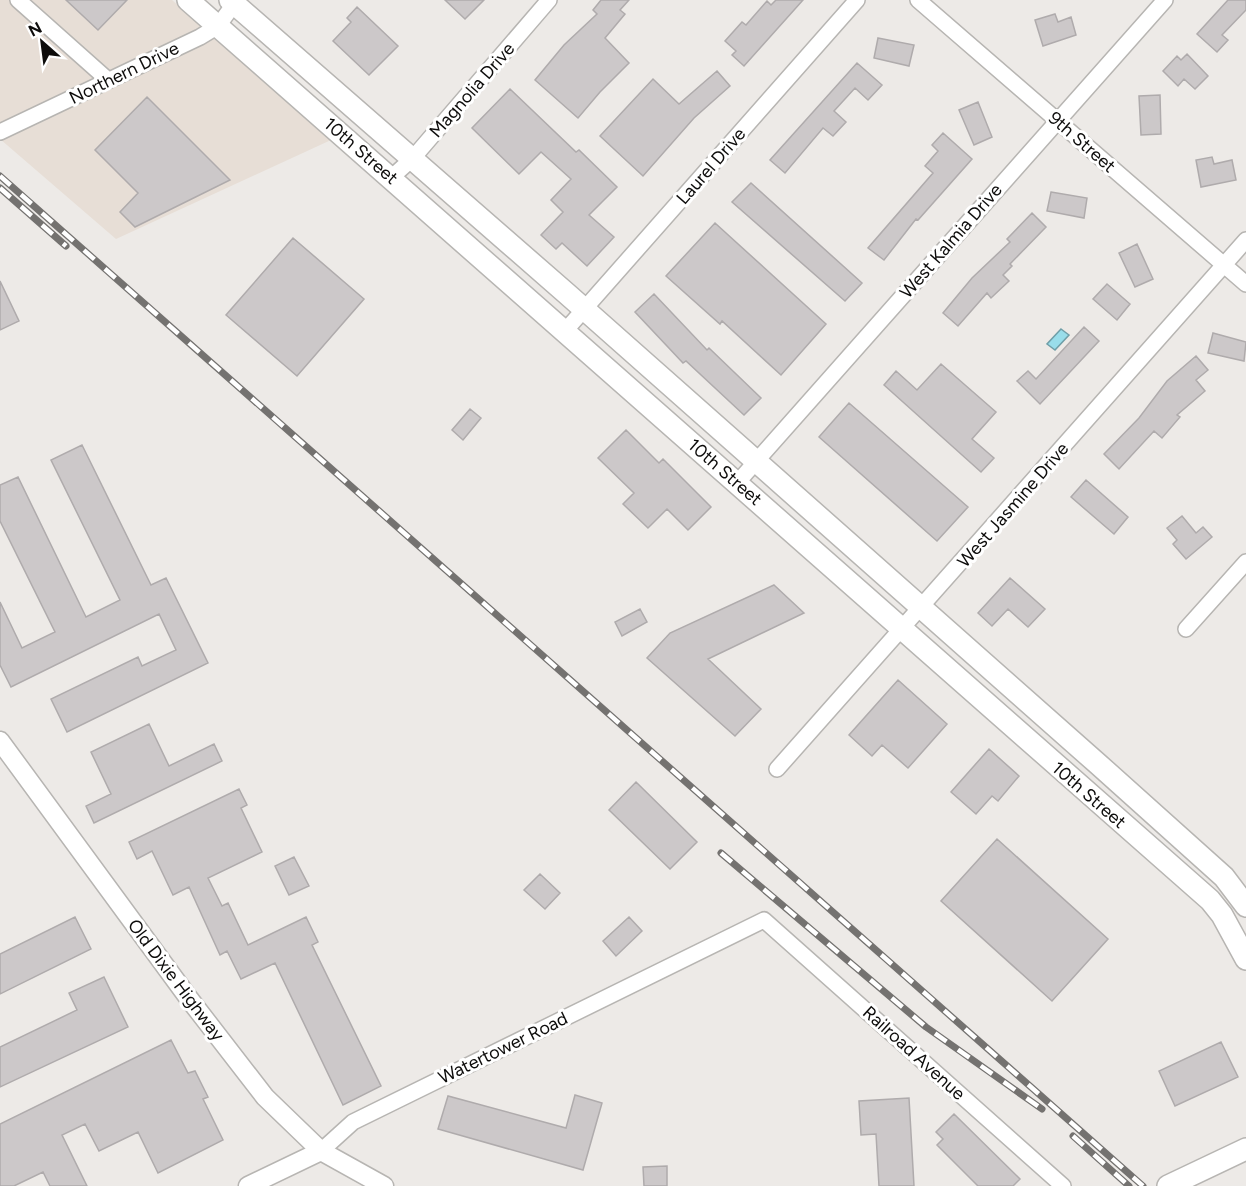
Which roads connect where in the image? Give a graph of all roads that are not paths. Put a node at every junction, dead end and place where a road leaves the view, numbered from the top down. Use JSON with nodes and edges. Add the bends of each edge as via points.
{"nodes":[{"id":1,"x":18,"y":0,"type":"edge"},
{"id":2,"x":188,"y":0,"type":"edge"},
{"id":3,"x":549,"y":0,"type":"edge"},
{"id":4,"x":857,"y":0,"type":"edge"},
{"id":5,"x":918,"y":0,"type":"edge"},
{"id":6,"x":1165,"y":0,"type":"edge"},
{"id":7,"x":233,"y":1,"type":"edge"},
{"id":8,"x":218,"y":26,"type":"junction"},
{"id":9,"x":243,"y":48,"type":"junction"},
{"id":10,"x":108,"y":80,"type":"junction"},
{"id":11,"x":1057,"y":120,"type":"junction"},
{"id":12,"x":0,"y":132,"type":"edge"},
{"id":13,"x":413,"y":158,"type":"junction"},
{"id":14,"x":392,"y":177,"type":"junction"},
{"id":15,"x":1246,"y":240,"type":"edge"},
{"id":16,"x":1224,"y":265,"type":"junction"},
{"id":17,"x":1246,"y":285,"type":"edge"},
{"id":18,"x":586,"y":310,"type":"junction"},
{"id":19,"x":565,"y":332,"type":"junction"},
{"id":20,"x":757,"y":462,"type":"junction"},
{"id":21,"x":737,"y":483,"type":"junction"},
{"id":22,"x":1246,"y":562,"type":"edge"},
{"id":23,"x":921,"y":610,"type":"junction"},
{"id":24,"x":903,"y":629,"type":"junction"},
{"id":25,"x":1186,"y":629,"type":"dead end"},
{"id":26,"x":0,"y":741,"type":"edge"},
{"id":27,"x":777,"y":769,"type":"dead end"},
{"id":28,"x":1246,"y":906,"type":"edge"},
{"id":29,"x":764,"y":920,"type":"joint"},
{"id":30,"x":1246,"y":959,"type":"edge"},
{"id":31,"x":1246,"y":1149,"type":"edge"},
{"id":32,"x":321,"y":1151,"type":"junction"},
{"id":33,"x":248,"y":1186,"type":"edge"},
{"id":34,"x":384,"y":1186,"type":"edge"},
{"id":35,"x":1063,"y":1186,"type":"edge"},
{"id":36,"x":1168,"y":1186,"type":"edge"}],
"edges":[{"from":1,"to":10,"type":"street"},
{"from":2,"to":8,"type":"main road","name":"10th Street"},
{"from":3,"to":13,"type":"street","name":"Magnolia Drive"},
{"from":4,"to":18,"type":"street","name":"Laurel Drive"},
{"from":5,"to":11,"type":"street","name":"9th Street"},
{"from":6,"to":11,"type":"street","name":"West Kalmia Drive"},
{"from":7,"to":8,"type":"street","name":"Northern Drive"},
{"from":7,"to":9,"type":"main road"},
{"from":7,"to":13,"type":"main road","name":"10th Street"},
{"from":8,"to":9,"type":"main road","name":"10th Street"},
{"from":8,"to":10,"type":"street","name":"Northern Drive"},
{"from":9,"to":14,"type":"main road","name":"10th Street"},
{"from":10,"to":12,"type":"street","name":"Northern Drive"},
{"from":11,"to":16,"type":"street","name":"9th Street"},
{"from":11,"to":20,"type":"street","name":"West Kalmia Drive"},
{"from":13,"to":14,"type":"street","name":"Magnolia Drive"},
{"from":13,"to":18,"type":"main road","name":"10th Street"},
{"from":14,"to":19,"type":"main road","name":"10th Street"},
{"from":15,"to":16,"type":"street","name":"West Jasmine Drive"},
{"from":16,"to":17,"type":"street","name":"9th Street"},
{"from":16,"to":23,"type":"street","name":"West Jasmine Drive"},
{"from":18,"to":19,"type":"street","name":"Laurel Drive"},
{"from":18,"to":20,"type":"main road","name":"10th Street"},
{"from":19,"to":21,"type":"main road","name":"10th Street"},
{"from":20,"to":21,"type":"street","name":"West Kalmia Drive"},
{"from":20,"to":23,"type":"main road","name":"10th Street"},
{"from":21,"to":24,"type":"main road","name":"10th Street"},
{"from":22,"to":25,"type":"street"},
{"from":23,"to":24,"type":"street","name":"West Jasmine Drive"},
{"from":23,"to":28,"type":"main road","name":"10th Street","via":[[1224,877]]},
{"from":24,"to":27,"type":"street","name":"West Jasmine Drive"},
{"from":24,"to":30,"type":"main road","name":"10th Street","via":[[1210,900]]},
{"from":26,"to":32,"type":"street","name":"Old Dixie Highway","via":[[260,1091]]},
{"from":29,"to":32,"type":"street","name":"Watertower Road","via":[[353,1122]]},
{"from":29,"to":35,"type":"street","name":"Railroad Avenue"},
{"from":31,"to":36,"type":"main road"},
{"from":32,"to":33,"type":"street","name":"Watertower Road"},
{"from":32,"to":34,"type":"street","name":"Old Dixie Highway"}]}
